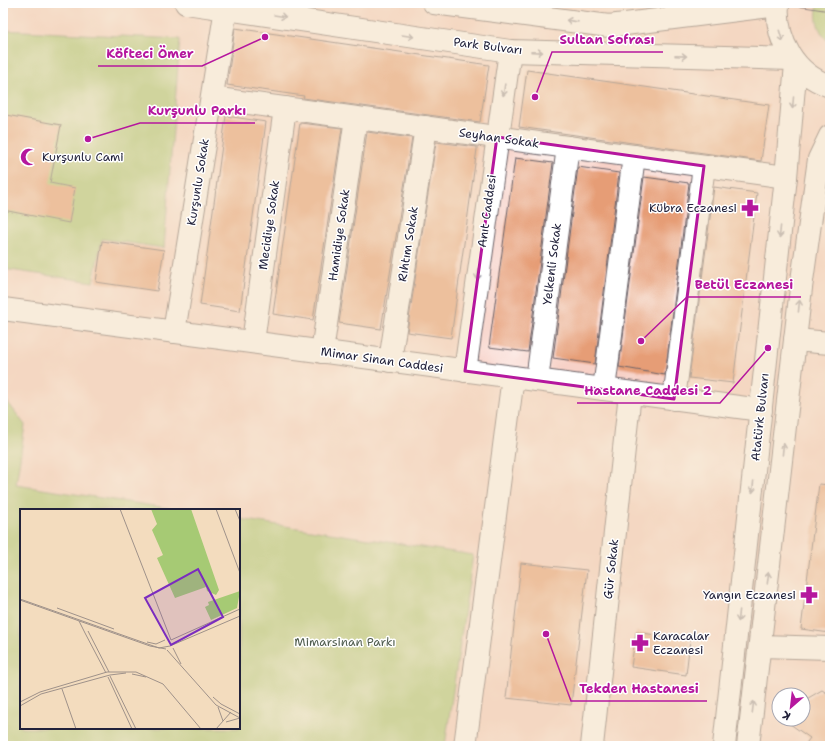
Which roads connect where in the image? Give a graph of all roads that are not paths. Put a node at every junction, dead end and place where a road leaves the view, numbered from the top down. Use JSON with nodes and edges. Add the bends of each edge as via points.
{"nodes":[{"id":1,"x":186,"y":3,"type":"edge"},
{"id":2,"x":434,"y":3,"type":"edge"},
{"id":3,"x":778,"y":4,"type":"edge"},
{"id":4,"x":226,"y":8,"type":"junction"},
{"id":5,"x":510,"y":51,"type":"junction"},
{"id":6,"x":794,"y":61,"type":"junction"},
{"id":7,"x":830,"y":86,"type":"edge"},
{"id":8,"x":212,"y":98,"type":"junction"},
{"id":9,"x":285,"y":108,"type":"junction"},
{"id":10,"x":356,"y":118,"type":"junction"},
{"id":11,"x":426,"y":128,"type":"junction"},
{"id":12,"x":830,"y":136,"type":"edge"},
{"id":13,"x":497,"y":137,"type":"junction"},
{"id":14,"x":568,"y":147,"type":"junction"},
{"id":15,"x":634,"y":156,"type":"junction"},
{"id":16,"x":704,"y":166,"type":"junction"},
{"id":17,"x":786,"y":177,"type":"junction"},
{"id":18,"x":3,"y":309,"type":"edge"},
{"id":19,"x":174,"y":332,"type":"junction"},
{"id":20,"x":795,"y":340,"type":"junction"},
{"id":21,"x":253,"y":342,"type":"junction"},
{"id":22,"x":830,"y":344,"type":"edge"},
{"id":23,"x":322,"y":352,"type":"junction"},
{"id":24,"x":390,"y":361,"type":"junction"},
{"id":25,"x":465,"y":371,"type":"junction"},
{"id":26,"x":513,"y":377,"type":"junction"},
{"id":27,"x":537,"y":380,"type":"junction"},
{"id":28,"x":604,"y":389,"type":"junction"},
{"id":29,"x":630,"y":393,"type":"junction"},
{"id":30,"x":674,"y":399,"type":"junction"},
{"id":31,"x":761,"y":410,"type":"junction"},
{"id":32,"x":760,"y":646,"type":"junction"},
{"id":33,"x":830,"y":648,"type":"edge"},
{"id":34,"x":465,"y":746,"type":"edge"},
{"id":35,"x":592,"y":746,"type":"edge"},
{"id":36,"x":724,"y":746,"type":"edge"},
{"id":37,"x":748,"y":746,"type":"edge"}],
"edges":[{"from":1,"to":4,"type":"main road","name":"Park Bulvarı"},
{"from":3,"to":2,"type":"main road","one_way":true,"via":[[608,26]]},
{"from":3,"to":6,"type":"main road","one_way":true,"via":[[777,21],[781,36]]},
{"from":4,"to":5,"type":"main road","name":"Park Bulvarı","one_way":true},
{"from":4,"to":8,"type":"main road","name":"Kurşunlu Sokak"},
{"from":5,"to":6,"type":"main road","name":"Park Bulvarı","one_way":true},
{"from":5,"to":13,"type":"main road","name":"Anıt Caddesi","one_way":true},
{"from":6,"to":7,"type":"main road","via":[[808,75]]},
{"from":6,"to":17,"type":"main road","name":"Atatürk Bulvarı","one_way":true},
{"from":8,"to":9,"type":"main road","name":"Seyhan Sokak"},
{"from":8,"to":19,"type":"main road","name":"Kurşunlu Sokak"},
{"from":9,"to":10,"type":"main road","name":"Seyhan Sokak"},
{"from":9,"to":21,"type":"main road","name":"Mecidiye Sokak"},
{"from":10,"to":11,"type":"main road","name":"Seyhan Sokak"},
{"from":10,"to":23,"type":"main road","name":"Hamidiye Sokak"},
{"from":11,"to":13,"type":"main road","name":"Seyhan Sokak"},
{"from":11,"to":24,"type":"main road","name":"Rıhtım Sokak"},
{"from":20,"to":12,"type":"main road","one_way":true,"via":[[819,159]]},
{"from":13,"to":14,"type":"main road","name":"Seyhan Sokak"},
{"from":13,"to":25,"type":"main road","name":"Anıt Caddesi","one_way":true},
{"from":14,"to":15,"type":"main road","name":"Seyhan Sokak"},
{"from":14,"to":27,"type":"main road","name":"Yelkenli Sokak"},
{"from":15,"to":16,"type":"main road","name":"Seyhan Sokak"},
{"from":15,"to":28,"type":"main road"},
{"from":16,"to":17,"type":"main road","name":"Seyhan Sokak"},
{"from":16,"to":30,"type":"main road"},
{"from":17,"to":31,"type":"main road","name":"Atatürk Bulvarı","one_way":true},
{"from":18,"to":19,"type":"main road","name":"Mimar Sinan Caddesi"},
{"from":19,"to":21,"type":"main road","name":"Mimar Sinan Caddesi"},
{"from":20,"to":22,"type":"main road"},
{"from":32,"to":20,"type":"main road","one_way":true},
{"from":21,"to":23,"type":"main road","name":"Mimar Sinan Caddesi"},
{"from":23,"to":24,"type":"main road","name":"Mimar Sinan Caddesi"},
{"from":24,"to":25,"type":"main road","name":"Mimar Sinan Caddesi"},
{"from":25,"to":26,"type":"main road","name":"Mimar Sinan Caddesi"},
{"from":26,"to":27,"type":"main road","name":"Mimar Sinan Caddesi"},
{"from":26,"to":34,"type":"main road"},
{"from":27,"to":28,"type":"main road","name":"Mimar Sinan Caddesi"},
{"from":28,"to":29,"type":"main road","name":"Mimar Sinan Caddesi"},
{"from":29,"to":30,"type":"main road","name":"Mimar Sinan Caddesi"},
{"from":29,"to":35,"type":"main road","name":"Gür Sokak"},
{"from":30,"to":31,"type":"main road","name":"Mimar Sinan Caddesi"},
{"from":31,"to":36,"type":"main road","name":"Atatürk Bulvarı","one_way":true},
{"from":32,"to":33,"type":"main road"},
{"from":37,"to":32,"type":"main road","one_way":true}]}
